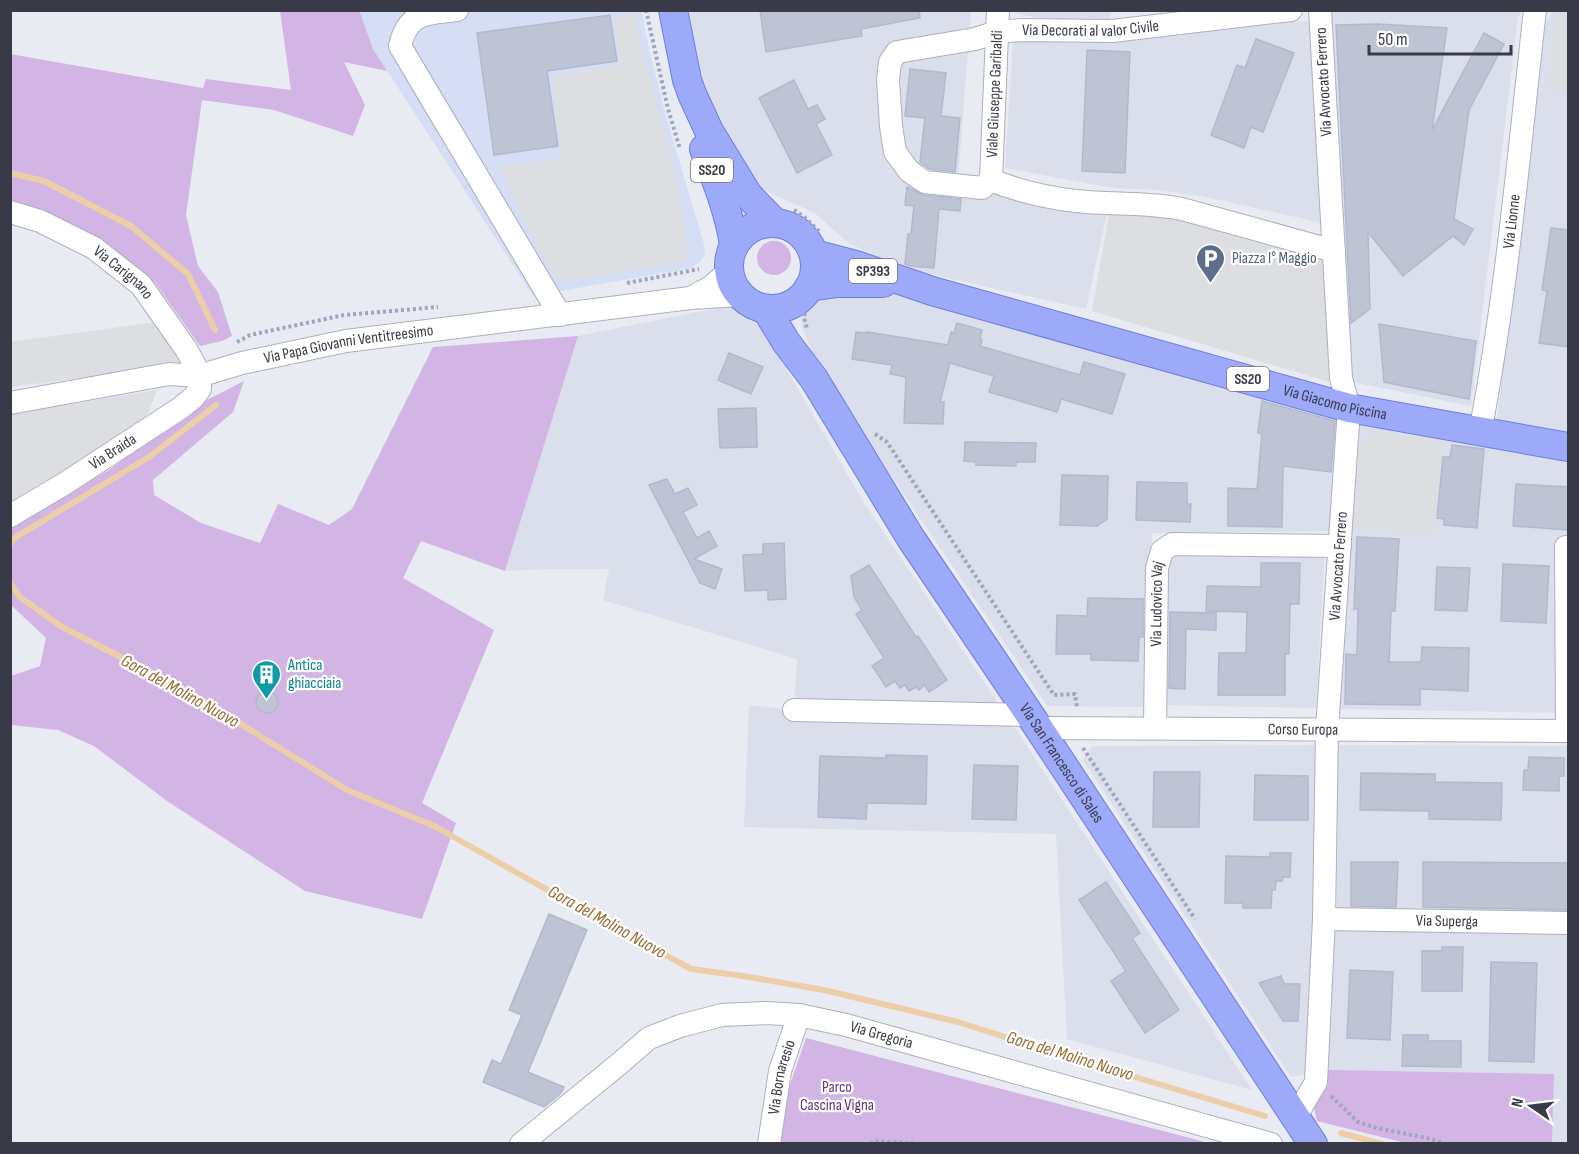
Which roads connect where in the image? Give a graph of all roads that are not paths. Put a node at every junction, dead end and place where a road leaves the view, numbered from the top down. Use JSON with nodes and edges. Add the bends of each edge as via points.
{"nodes":[{"id":1,"x":457,"y":10,"type":"edge"},
{"id":2,"x":673,"y":10,"type":"edge"},
{"id":3,"x":1291,"y":10,"type":"edge"},
{"id":4,"x":1320,"y":10,"type":"edge"},
{"id":5,"x":1535,"y":10,"type":"edge"},
{"id":6,"x":997,"y":21,"type":"edge"},
{"id":7,"x":692,"y":94,"type":"junction"},
{"id":8,"x":991,"y":180,"type":"junction"},
{"id":9,"x":10,"y":212,"type":"edge"},
{"id":10,"x":782,"y":215,"type":"junction"},
{"id":11,"x":819,"y":245,"type":"junction"},
{"id":12,"x":1334,"y":250,"type":"junction"},
{"id":13,"x":734,"y":270,"type":"junction"},
{"id":14,"x":932,"y":291,"type":"junction"},
{"id":15,"x":805,"y":297,"type":"junction"},
{"id":16,"x":766,"y":309,"type":"junction"},
{"id":17,"x":560,"y":315,"type":"junction"},
{"id":18,"x":199,"y":376,"type":"junction"},
{"id":19,"x":814,"y":379,"type":"junction"},
{"id":20,"x":10,"y":404,"type":"edge"},
{"id":21,"x":1349,"y":408,"type":"junction"},
{"id":22,"x":1480,"y":432,"type":"junction"},
{"id":23,"x":1569,"y":447,"type":"edge"},
{"id":24,"x":10,"y":516,"type":"edge"},
{"id":25,"x":1340,"y":546,"type":"junction"},
{"id":26,"x":1566,"y":547,"type":"dead end"},
{"id":27,"x":794,"y":710,"type":"dead end"},
{"id":28,"x":1035,"y":721,"type":"junction"},
{"id":29,"x":1155,"y":728,"type":"junction"},
{"id":30,"x":1327,"y":729,"type":"junction"},
{"id":31,"x":1568,"y":731,"type":"edge"},
{"id":32,"x":1324,"y":919,"type":"junction"},
{"id":33,"x":1569,"y":923,"type":"edge"},
{"id":34,"x":799,"y":1015,"type":"junction"},
{"id":35,"x":1301,"y":1134,"type":"edge"},
{"id":36,"x":521,"y":1143,"type":"edge"},
{"id":37,"x":769,"y":1143,"type":"edge"},
{"id":38,"x":1271,"y":1143,"type":"edge"}],
"edges":[{"from":1,"to":17,"type":"street","via":[[423,14],[411,21],[400,46]]},
{"from":2,"to":7,"type":"main road","number":"SS20"},
{"from":3,"to":6,"type":"street","name":"Via Decorati al valor Civile","via":[[1112,32],[1022,30]]},
{"from":4,"to":12,"type":"street","name":"Via Avvocato Ferrero"},
{"from":5,"to":22,"type":"street","name":"Via Lionne","via":[[1509,239]]},
{"from":6,"to":8,"type":"street","name":"Viale Giuseppe Garibaldi"},
{"from":6,"to":8,"type":"street","name":"Via Decorati al valor Civile","via":[[975,39],[897,52],[890,62],[888,80],[895,152],[909,171],[925,182],[982,188]]},
{"from":7,"to":10,"type":"main road","number":"SS20","via":[[709,131],[748,195]]},
{"from":7,"to":13,"type":"main road","number":"SS20","via":[[697,133],[730,223]]},
{"from":8,"to":12,"type":"street","via":[[1076,201],[1182,209]]},
{"from":9,"to":18,"type":"street","name":"Via Carignano","via":[[40,221],[94,248],[141,285],[186,349]]},
{"from":10,"to":11,"type":"main road","via":[[808,242]]},
{"from":10,"to":13,"type":"main road","via":[[741,235]]},
{"from":11,"to":14,"type":"main road","name":"Via Giacomo Piscina","number":"SP393","via":[[856,265]]},
{"from":11,"to":15,"type":"main road","via":[[814,277]]},
{"from":12,"to":21,"type":"street","name":"Via Avvocato Ferrero","via":[[1341,378]]},
{"from":13,"to":16,"type":"main road","via":[[757,306]]},
{"from":13,"to":17,"type":"street","name":"Via Papa Giovanni Ventitreesimo","via":[[690,298]]},
{"from":14,"to":15,"type":"main road","name":"Via Giacomo Piscina","number":"SP393","via":[[886,283],[837,283]]},
{"from":14,"to":21,"type":"main road","name":"Via Giacomo Piscina","number":"SS20"},
{"from":15,"to":16,"type":"main road","via":[[781,308]]},
{"from":15,"to":19,"type":"main road","via":[[800,339]]},
{"from":16,"to":19,"type":"main road"},
{"from":17,"to":18,"type":"street","name":"Via Papa Giovanni Ventitreesimo","via":[[346,341]]},
{"from":18,"to":20,"type":"street","name":"Via Papa Giovanni Ventitreesimo","via":[[169,374]]},
{"from":18,"to":24,"type":"street","name":"Via Braida","via":[[200,389],[179,409]]},
{"from":19,"to":28,"type":"main road","name":"Via San Francesco di Sales","via":[[910,537]]},
{"from":21,"to":22,"type":"main road","name":"Via Giacomo Piscina","number":"SS20"},
{"from":21,"to":25,"type":"street","name":"Via Avvocato Ferrero"},
{"from":22,"to":23,"type":"main road","name":"Via Giacomo Piscina","number":"SS20"},
{"from":25,"to":29,"type":"street","name":"Via Ludovico Vaj","via":[[1172,544],[1162,550],[1157,568]]},
{"from":25,"to":30,"type":"street","name":"Via Avvocato Ferrero"},
{"from":26,"to":31,"type":"street"},
{"from":27,"to":28,"type":"street","name":"Corso Europa"},
{"from":28,"to":29,"type":"street","name":"Corso Europa","via":[[1079,728]]},
{"from":28,"to":35,"type":"main road","name":"Via San Francesco di Sales"},
{"from":29,"to":30,"type":"street","name":"Corso Europa"},
{"from":30,"to":31,"type":"street","name":"Corso Europa"},
{"from":30,"to":32,"type":"street","name":"Via Avvocato Ferrero"},
{"from":32,"to":33,"type":"street","name":"Via Superga"},
{"from":32,"to":35,"type":"street","name":"Via Avvocato Ferrero","via":[[1316,1082]]},
{"from":34,"to":36,"type":"street","name":"Via Gregoria","via":[[722,1015],[649,1038]]},
{"from":34,"to":37,"type":"street","name":"Via Bornaresio","via":[[780,1071]]},
{"from":34,"to":38,"type":"street","name":"Via Gregoria","via":[[903,1040]]}]}
